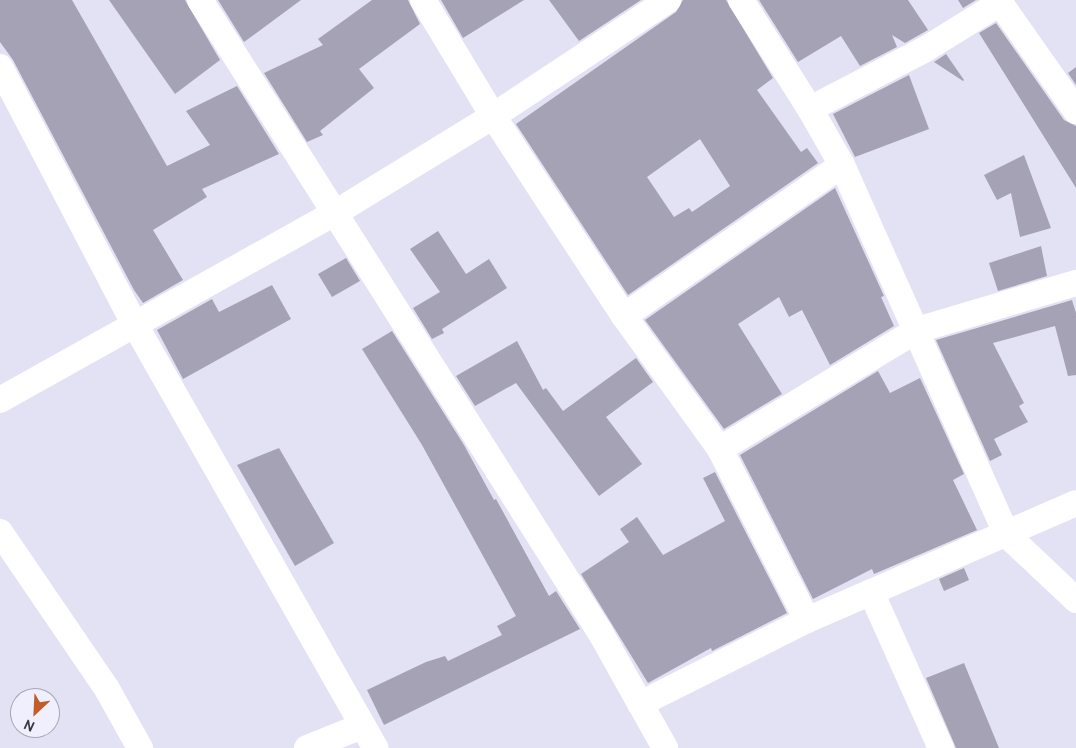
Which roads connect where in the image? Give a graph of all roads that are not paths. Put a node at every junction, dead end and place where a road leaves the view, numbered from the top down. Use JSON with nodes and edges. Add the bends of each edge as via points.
{"nodes":[{"id":1,"x":200,"y":0,"type":"edge"},
{"id":2,"x":423,"y":0,"type":"edge"},
{"id":3,"x":668,"y":0,"type":"edge"},
{"id":4,"x":741,"y":0,"type":"edge"},
{"id":5,"x":999,"y":1,"type":"edge"},
{"id":6,"x":0,"y":67,"type":"edge"},
{"id":7,"x":810,"y":108,"type":"junction"},
{"id":8,"x":1076,"y":111,"type":"edge"},
{"id":9,"x":493,"y":116,"type":"junction"},
{"id":10,"x":842,"y":165,"type":"junction"},
{"id":11,"x":335,"y":213,"type":"junction"},
{"id":12,"x":1076,"y":283,"type":"edge"},
{"id":13,"x":624,"y":316,"type":"junction"},
{"id":14,"x":134,"y":322,"type":"junction"},
{"id":15,"x":917,"y":330,"type":"junction"},
{"id":16,"x":0,"y":400,"type":"edge"},
{"id":17,"x":720,"y":449,"type":"junction"},
{"id":18,"x":1076,"y":503,"type":"edge"},
{"id":19,"x":0,"y":532,"type":"edge"},
{"id":20,"x":1007,"y":535,"type":"junction"},
{"id":21,"x":872,"y":594,"type":"junction"},
{"id":22,"x":1076,"y":600,"type":"edge"},
{"id":23,"x":807,"y":620,"type":"junction"},
{"id":24,"x":640,"y":704,"type":"junction"},
{"id":25,"x":362,"y":726,"type":"junction"},
{"id":26,"x":140,"y":748,"type":"edge"},
{"id":27,"x":307,"y":748,"type":"edge"},
{"id":28,"x":376,"y":748,"type":"edge"},
{"id":29,"x":665,"y":748,"type":"edge"},
{"id":30,"x":941,"y":748,"type":"edge"}],
"edges":[{"from":1,"to":11,"type":"street"},
{"from":2,"to":9,"type":"street"},
{"from":3,"to":9,"type":"street"},
{"from":4,"to":7,"type":"street"},
{"from":5,"to":7,"type":"street","via":[[924,50]]},
{"from":5,"to":8,"type":"street"},
{"from":6,"to":14,"type":"street"},
{"from":7,"to":10,"type":"street"},
{"from":9,"to":11,"type":"street"},
{"from":9,"to":13,"type":"street"},
{"from":10,"to":13,"type":"street"},
{"from":10,"to":15,"type":"street"},
{"from":11,"to":14,"type":"street"},
{"from":11,"to":24,"type":"street","via":[[600,632]]},
{"from":12,"to":15,"type":"street"},
{"from":13,"to":17,"type":"street"},
{"from":14,"to":16,"type":"street"},
{"from":14,"to":25,"type":"street"},
{"from":15,"to":17,"type":"street"},
{"from":15,"to":20,"type":"street"},
{"from":17,"to":23,"type":"street"},
{"from":18,"to":20,"type":"street"},
{"from":19,"to":26,"type":"street","via":[[107,689]]},
{"from":20,"to":21,"type":"street"},
{"from":20,"to":22,"type":"street"},
{"from":21,"to":23,"type":"street"},
{"from":21,"to":30,"type":"street"},
{"from":23,"to":24,"type":"street"},
{"from":24,"to":29,"type":"street"},
{"from":25,"to":27,"type":"street"},
{"from":25,"to":28,"type":"street"}]}
